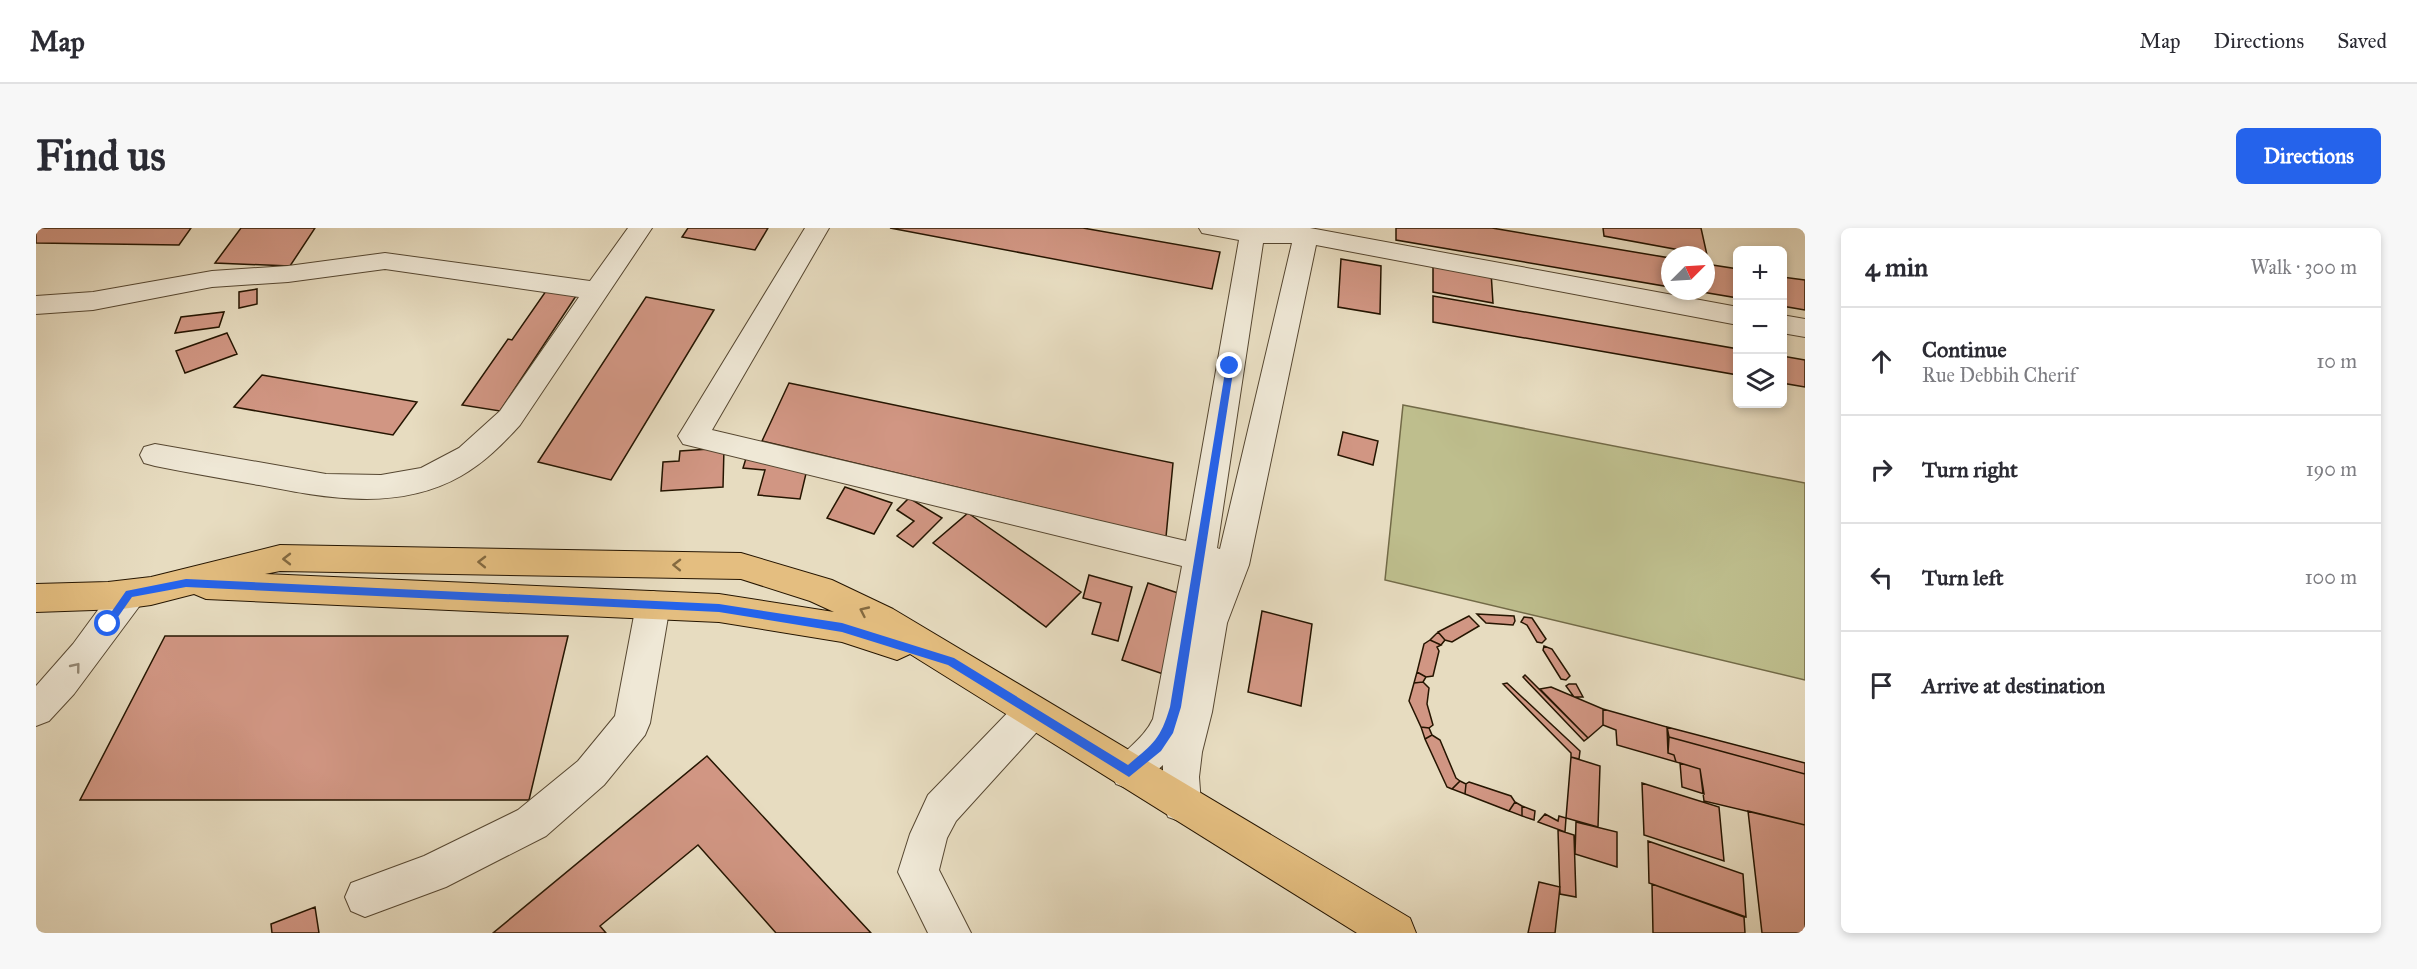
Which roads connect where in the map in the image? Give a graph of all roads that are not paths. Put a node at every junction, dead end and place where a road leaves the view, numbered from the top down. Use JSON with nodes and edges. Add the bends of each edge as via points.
{"nodes":[{"id":1,"x":640,"y":228,"type":"edge"},
{"id":2,"x":817,"y":228,"type":"edge"},
{"id":3,"x":1211,"y":228,"type":"edge"},
{"id":4,"x":1298,"y":231,"type":"edge"},
{"id":5,"x":1252,"y":235,"type":"junction"},
{"id":6,"x":192,"y":282,"type":"junction"},
{"id":7,"x":598,"y":291,"type":"junction"},
{"id":8,"x":36,"y":305,"type":"edge"},
{"id":9,"x":1733,"y":314,"type":"edge"},
{"id":10,"x":36,"y":318,"type":"edge"},
{"id":11,"x":1787,"y":325,"type":"edge"},
{"id":12,"x":1805,"y":328,"type":"edge"},
{"id":13,"x":155,"y":455,"type":"dead end"},
{"id":14,"x":1199,"y":557,"type":"junction"},
{"id":15,"x":1233,"y":565,"type":"junction"},
{"id":16,"x":186,"y":583,"type":"junction"},
{"id":17,"x":129,"y":594,"type":"junction"},
{"id":18,"x":36,"y":598,"type":"edge"},
{"id":19,"x":653,"y":605,"type":"junction"},
{"id":20,"x":951,"y":662,"type":"junction"},
{"id":21,"x":36,"y":710,"type":"edge"},
{"id":22,"x":1032,"y":712,"type":"junction"},
{"id":23,"x":1129,"y":772,"type":"junction"},
{"id":24,"x":1182,"y":804,"type":"junction"},
{"id":25,"x":365,"y":897,"type":"dead end"},
{"id":26,"x":950,"y":933,"type":"edge"},
{"id":27,"x":1395,"y":933,"type":"edge"}],
"edges":[{"from":1,"to":7,"type":"street"},
{"from":2,"to":14,"type":"street","via":[[693,436]]},
{"from":3,"to":5,"type":"street"},
{"from":4,"to":5,"type":"street"},
{"from":4,"to":9,"type":"street"},
{"from":4,"to":15,"type":"street"},
{"from":5,"to":14,"type":"street"},
{"from":6,"to":7,"type":"street","via":[[384,261]]},
{"from":6,"to":8,"type":"street","via":[[102,300]]},
{"from":6,"to":10,"type":"street","via":[[95,310]]},
{"from":7,"to":13,"type":"street","via":[[492,438],[449,470],[417,482],[374,488],[326,486]]},
{"from":11,"to":12,"type":"street"},
{"from":14,"to":15,"type":"street"},
{"from":14,"to":23,"type":"street","via":[[1168,733]]},
{"from":15,"to":24,"type":"street","via":[[1210,623],[1183,752]]},
{"from":16,"to":17,"type":"main road"},
{"from":16,"to":19,"type":"main road"},
{"from":20,"to":16,"type":"main road","one_way":true,"via":[[881,618],[820,590],[741,566],[280,558]]},
{"from":17,"to":18,"type":"main road"},
{"from":21,"to":17,"type":"street","one_way":true,"via":[[58,689]]},
{"from":19,"to":20,"type":"main road","via":[[719,608],[842,628]]},
{"from":19,"to":25,"type":"street","via":[[633,723],[591,773],[532,823],[432,873]]},
{"from":20,"to":22,"type":"main road"},
{"from":22,"to":23,"type":"main road"},
{"from":22,"to":26,"type":"street","via":[[942,808],[929,834],[918,872]]},
{"from":23,"to":24,"type":"main road"},
{"from":24,"to":27,"type":"main road"}]}
